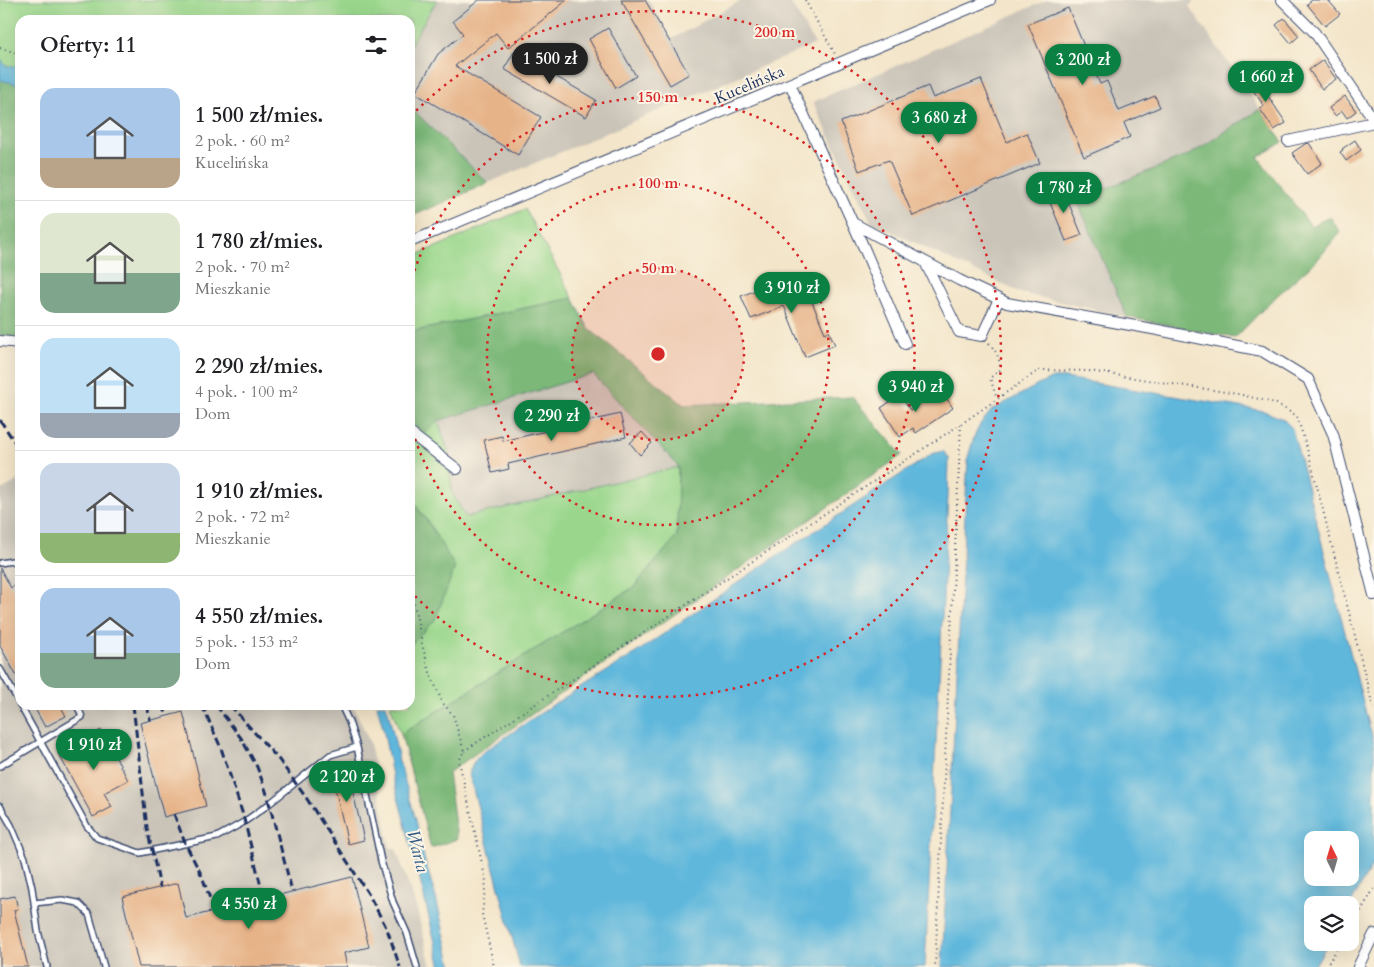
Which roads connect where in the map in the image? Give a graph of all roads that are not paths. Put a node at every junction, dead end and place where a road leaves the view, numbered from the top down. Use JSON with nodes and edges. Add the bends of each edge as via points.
{"nodes":[{"id":1,"x":988,"y":0,"type":"edge"},
{"id":2,"x":1282,"y":0,"type":"edge"},
{"id":3,"x":790,"y":84,"type":"junction"},
{"id":4,"x":1374,"y":121,"type":"edge"},
{"id":5,"x":1288,"y":141,"type":"dead end"},
{"id":6,"x":853,"y":223,"type":"junction"},
{"id":7,"x":415,"y":240,"type":"edge"},
{"id":8,"x":925,"y":262,"type":"junction"},
{"id":9,"x":999,"y":299,"type":"junction"},
{"id":10,"x":0,"y":341,"type":"edge"},
{"id":11,"x":15,"y":342,"type":"edge"},
{"id":12,"x":905,"y":344,"type":"dead end"},
{"id":13,"x":415,"y":437,"type":"edge"},
{"id":14,"x":457,"y":469,"type":"dead end"},
{"id":15,"x":0,"y":563,"type":"edge"},
{"id":16,"x":15,"y":563,"type":"edge"},
{"id":17,"x":1374,"y":595,"type":"edge"},
{"id":18,"x":0,"y":669,"type":"edge"},
{"id":19,"x":15,"y":696,"type":"edge"},
{"id":20,"x":23,"y":710,"type":"edge"},
{"id":21,"x":79,"y":710,"type":"edge"},
{"id":22,"x":344,"y":710,"type":"edge"},
{"id":23,"x":41,"y":742,"type":"junction"},
{"id":24,"x":357,"y":747,"type":"junction"},
{"id":25,"x":0,"y":766,"type":"edge"},
{"id":26,"x":0,"y":806,"type":"edge"},
{"id":27,"x":34,"y":902,"type":"junction"},
{"id":28,"x":1374,"y":934,"type":"edge"},
{"id":29,"x":47,"y":967,"type":"edge"},
{"id":30,"x":104,"y":967,"type":"edge"},
{"id":31,"x":417,"y":967,"type":"edge"},
{"id":32,"x":1358,"y":967,"type":"edge"}],
"edges":[{"from":1,"to":3,"type":"street","name":"Kucelińska"},
{"from":2,"to":4,"type":"street","via":[[1315,33]]},
{"from":3,"to":6,"type":"street"},
{"from":3,"to":7,"type":"street","name":"Kucelińska"},
{"from":4,"to":5,"type":"street"},
{"from":6,"to":8,"type":"street"},
{"from":6,"to":12,"type":"street"},
{"from":8,"to":9,"type":"street"},
{"from":8,"to":9,"type":"street","via":[[959,332],[982,336]]},
{"from":9,"to":17,"type":"street","via":[[1262,351],[1308,379],[1333,434]]},
{"from":10,"to":11,"type":"street"},
{"from":13,"to":14,"type":"street"},
{"from":15,"to":16,"type":"lane"},
{"from":18,"to":19,"type":"lane"},
{"from":20,"to":23,"type":"lane"},
{"from":21,"to":23,"type":"lane","via":[[82,717]]},
{"from":22,"to":24,"type":"lane"},
{"from":23,"to":24,"type":"lane","via":[[87,826],[97,838],[140,853],[217,837],[269,804],[330,755]]},
{"from":23,"to":25,"type":"lane"},
{"from":24,"to":31,"type":"lane","via":[[381,862]]},
{"from":26,"to":27,"type":"lane","via":[[25,858]]},
{"from":27,"to":29,"type":"lane"},
{"from":27,"to":30,"type":"lane","via":[[62,900],[78,904],[89,914]]},
{"from":28,"to":32,"type":"street"}]}
